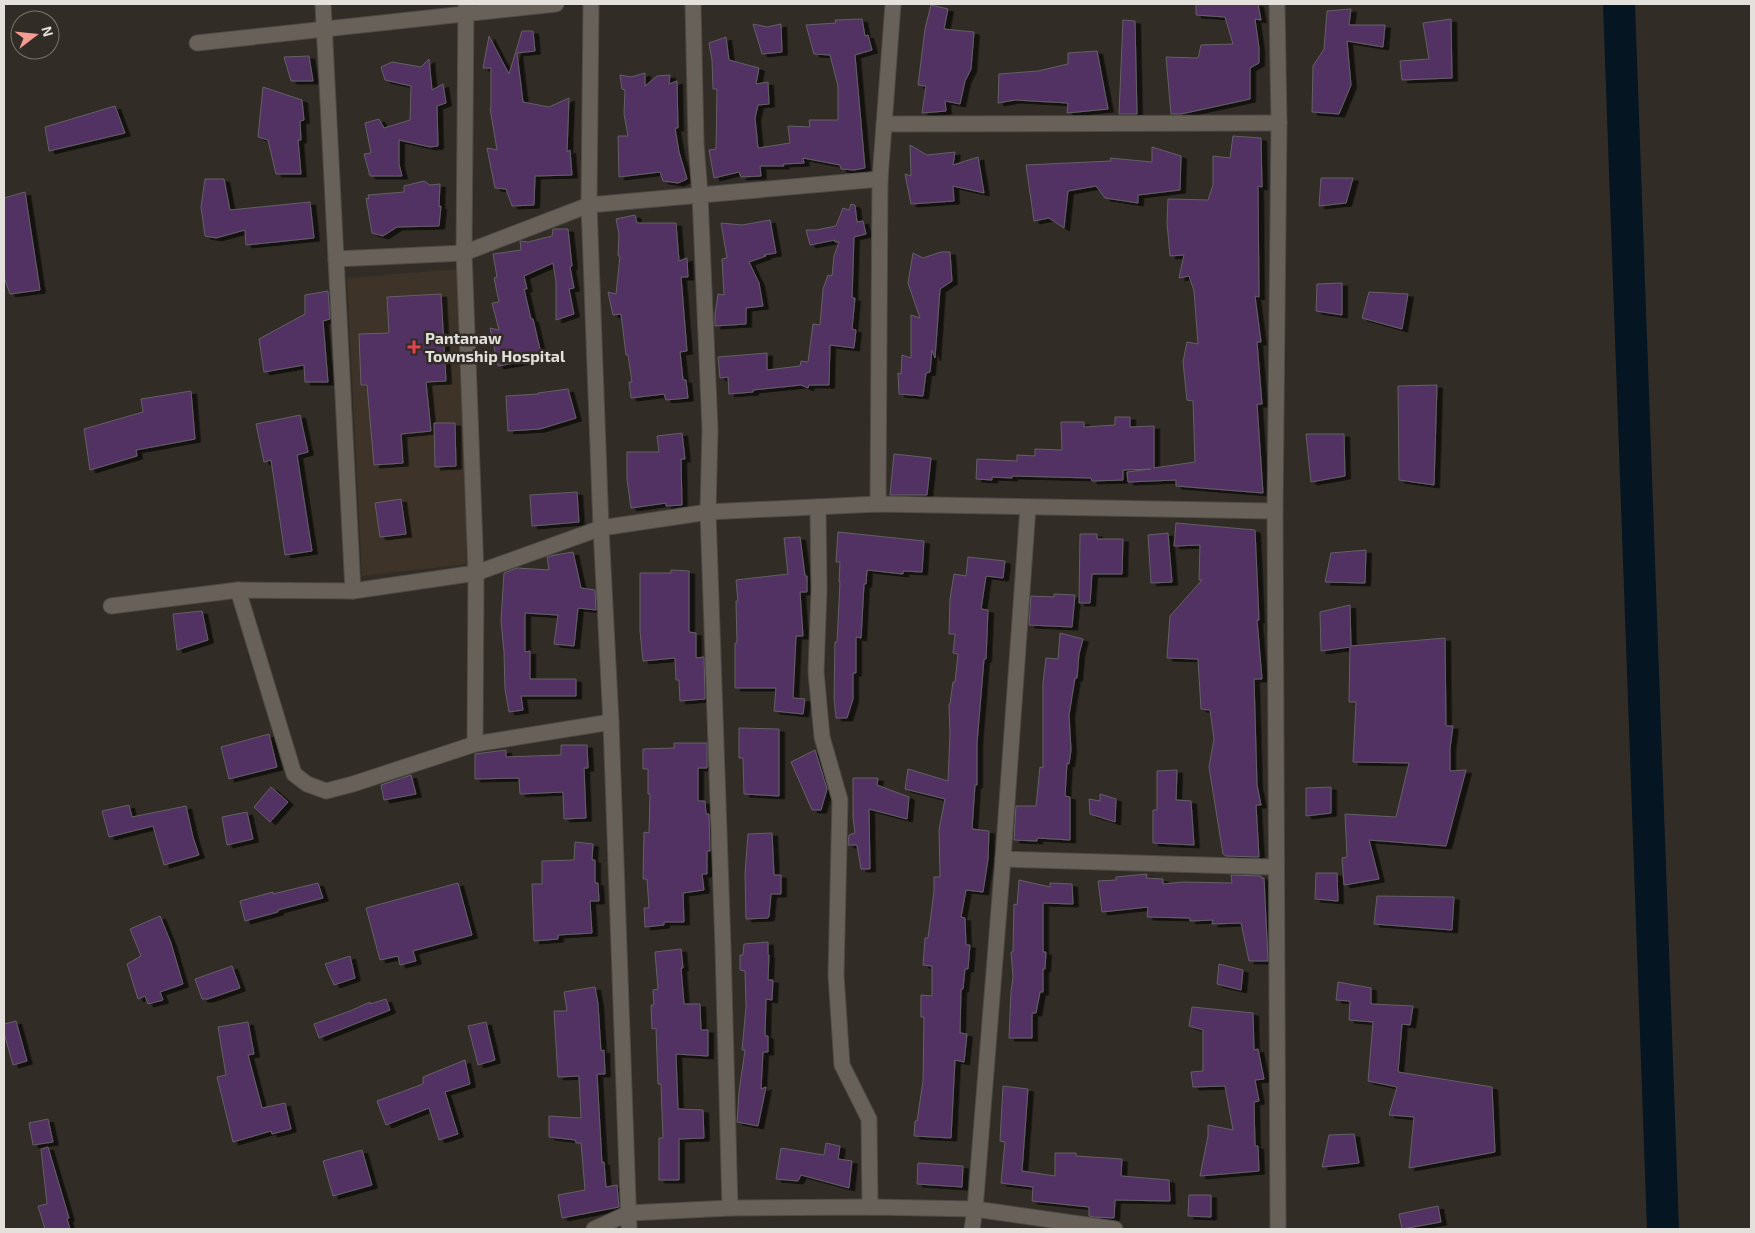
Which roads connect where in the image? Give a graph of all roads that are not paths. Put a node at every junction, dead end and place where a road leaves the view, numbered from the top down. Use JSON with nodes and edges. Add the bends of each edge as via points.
{"nodes":[{"id":1,"x":323,"y":4,"type":"edge"},
{"id":2,"x":556,"y":4,"type":"edge"},
{"id":3,"x":591,"y":4,"type":"edge"},
{"id":4,"x":693,"y":4,"type":"edge"},
{"id":5,"x":893,"y":4,"type":"edge"},
{"id":6,"x":1277,"y":4,"type":"edge"},
{"id":7,"x":466,"y":9,"type":"edge"},
{"id":8,"x":324,"y":29,"type":"junction"},
{"id":9,"x":197,"y":43,"type":"dead end"},
{"id":10,"x":1279,"y":123,"type":"junction"},
{"id":11,"x":884,"y":124,"type":"junction"},
{"id":12,"x":880,"y":179,"type":"junction"},
{"id":13,"x":700,"y":195,"type":"junction"},
{"id":14,"x":589,"y":205,"type":"junction"},
{"id":15,"x":464,"y":253,"type":"junction"},
{"id":16,"x":336,"y":259,"type":"junction"},
{"id":17,"x":878,"y":504,"type":"junction"},
{"id":18,"x":818,"y":507,"type":"junction"},
{"id":19,"x":1028,"y":507,"type":"junction"},
{"id":20,"x":1275,"y":511,"type":"junction"},
{"id":21,"x":708,"y":512,"type":"junction"},
{"id":22,"x":601,"y":528,"type":"junction"},
{"id":23,"x":476,"y":573,"type":"junction"},
{"id":24,"x":238,"y":590,"type":"junction"},
{"id":25,"x":353,"y":592,"type":"junction"},
{"id":26,"x":111,"y":606,"type":"dead end"},
{"id":27,"x":611,"y":722,"type":"junction"},
{"id":28,"x":475,"y":744,"type":"junction"},
{"id":29,"x":1002,"y":858,"type":"junction"},
{"id":30,"x":1276,"y":867,"type":"junction"},
{"id":31,"x":870,"y":1207,"type":"junction"},
{"id":32,"x":730,"y":1208,"type":"junction"},
{"id":33,"x":975,"y":1209,"type":"junction"},
{"id":34,"x":629,"y":1213,"type":"junction"},
{"id":35,"x":594,"y":1229,"type":"edge"},
{"id":36,"x":629,"y":1229,"type":"edge"},
{"id":37,"x":972,"y":1229,"type":"edge"},
{"id":38,"x":1114,"y":1229,"type":"edge"},
{"id":39,"x":1278,"y":1229,"type":"edge"}],
"edges":[{"from":1,"to":8,"type":"street"},
{"from":2,"to":7,"type":"street"},
{"from":3,"to":14,"type":"street"},
{"from":4,"to":13,"type":"street"},
{"from":5,"to":11,"type":"street"},
{"from":6,"to":10,"type":"street"},
{"from":7,"to":8,"type":"street"},
{"from":7,"to":15,"type":"street"},
{"from":8,"to":9,"type":"street"},
{"from":8,"to":16,"type":"street"},
{"from":10,"to":11,"type":"street"},
{"from":10,"to":20,"type":"street"},
{"from":11,"to":12,"type":"street"},
{"from":12,"to":13,"type":"street"},
{"from":12,"to":17,"type":"street"},
{"from":13,"to":14,"type":"street"},
{"from":13,"to":21,"type":"street","via":[[710,429]]},
{"from":14,"to":15,"type":"street"},
{"from":14,"to":22,"type":"street"},
{"from":15,"to":16,"type":"street"},
{"from":15,"to":23,"type":"street"},
{"from":16,"to":25,"type":"street"},
{"from":17,"to":18,"type":"street"},
{"from":17,"to":19,"type":"street"},
{"from":18,"to":21,"type":"street"},
{"from":18,"to":31,"type":"street","via":[[816,672],[822,736],[840,800],[836,975],[842,1064],[869,1119]]},
{"from":19,"to":20,"type":"street"},
{"from":19,"to":29,"type":"street"},
{"from":20,"to":30,"type":"street"},
{"from":21,"to":22,"type":"street"},
{"from":21,"to":32,"type":"street"},
{"from":22,"to":23,"type":"street"},
{"from":22,"to":27,"type":"street"},
{"from":23,"to":25,"type":"street"},
{"from":23,"to":28,"type":"street"},
{"from":24,"to":25,"type":"street"},
{"from":24,"to":26,"type":"street"},
{"from":24,"to":28,"type":"street","via":[[294,774],[307,784],[326,791],[335,789]]},
{"from":27,"to":28,"type":"street"},
{"from":27,"to":34,"type":"street"},
{"from":29,"to":30,"type":"street"},
{"from":29,"to":33,"type":"street"},
{"from":30,"to":39,"type":"street"},
{"from":31,"to":32,"type":"street"},
{"from":31,"to":33,"type":"street"},
{"from":32,"to":34,"type":"street"},
{"from":33,"to":37,"type":"street"},
{"from":33,"to":38,"type":"street"},
{"from":34,"to":35,"type":"street"},
{"from":34,"to":36,"type":"street"}]}
